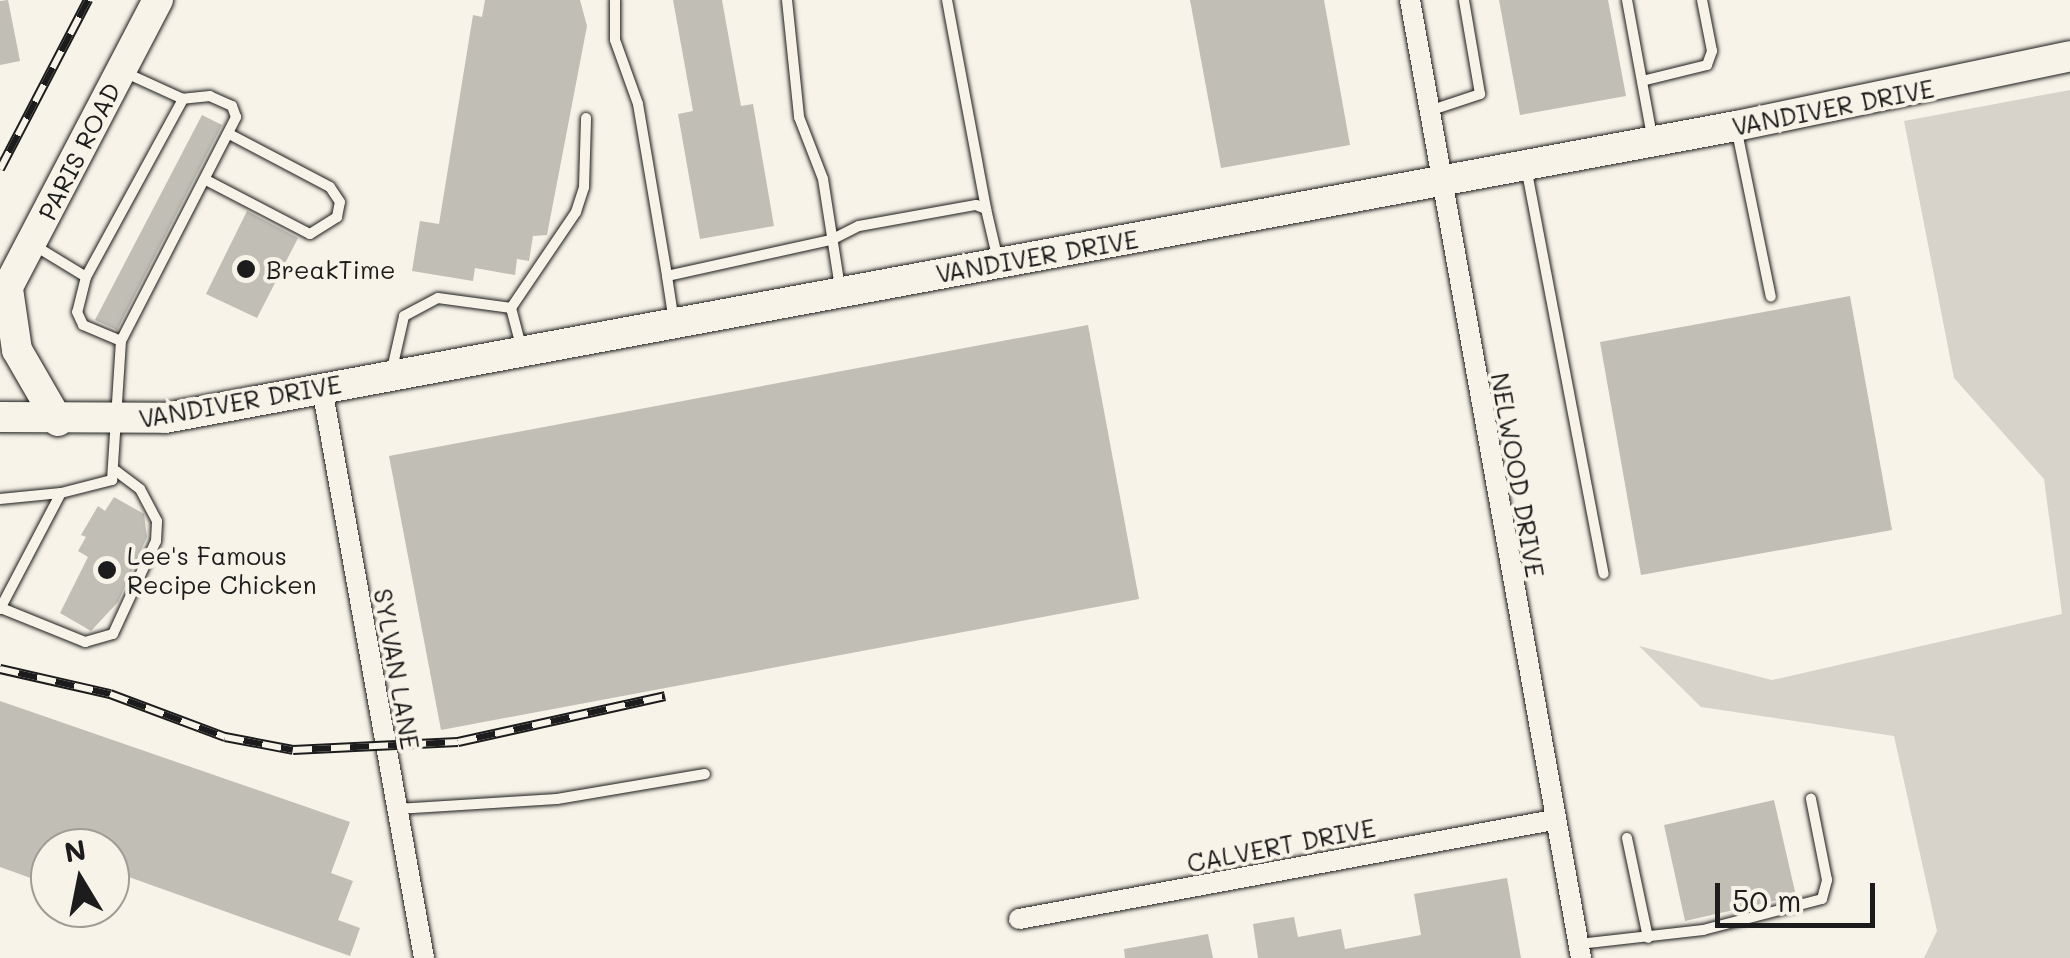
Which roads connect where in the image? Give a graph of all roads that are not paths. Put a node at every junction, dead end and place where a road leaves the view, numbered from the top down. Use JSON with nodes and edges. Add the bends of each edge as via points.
{"nodes":[{"id":1,"x":158,"y":0,"type":"edge"},
{"id":2,"x":615,"y":0,"type":"edge"},
{"id":3,"x":787,"y":0,"type":"edge"},
{"id":4,"x":947,"y":0,"type":"edge"},
{"id":5,"x":1410,"y":0,"type":"edge"},
{"id":6,"x":1464,"y":0,"type":"edge"},
{"id":7,"x":1627,"y":0,"type":"edge"},
{"id":8,"x":1702,"y":0,"type":"edge"},
{"id":9,"x":2070,"y":56,"type":"edge"},
{"id":10,"x":121,"y":71,"type":"junction"},
{"id":11,"x":1642,"y":82,"type":"junction"},
{"id":12,"x":184,"y":99,"type":"junction"},
{"id":13,"x":1429,"y":110,"type":"junction"},
{"id":14,"x":586,"y":118,"type":"dead end"},
{"id":15,"x":1736,"y":126,"type":"junction"},
{"id":16,"x":231,"y":135,"type":"junction"},
{"id":17,"x":1653,"y":142,"type":"junction"},
{"id":18,"x":1526,"y":166,"type":"junction"},
{"id":19,"x":208,"y":180,"type":"junction"},
{"id":20,"x":1442,"y":182,"type":"junction"},
{"id":21,"x":986,"y":209,"type":"junction"},
{"id":22,"x":831,"y":240,"type":"junction"},
{"id":23,"x":32,"y":244,"type":"junction"},
{"id":24,"x":999,"y":263,"type":"junction"},
{"id":25,"x":86,"y":276,"type":"junction"},
{"id":26,"x":668,"y":276,"type":"junction"},
{"id":27,"x":840,"y":292,"type":"junction"},
{"id":28,"x":4,"y":296,"type":"edge"},
{"id":29,"x":1771,"y":297,"type":"dead end"},
{"id":30,"x":511,"y":308,"type":"junction"},
{"id":31,"x":674,"y":323,"type":"junction"},
{"id":32,"x":122,"y":341,"type":"junction"},
{"id":33,"x":522,"y":351,"type":"junction"},
{"id":34,"x":392,"y":375,"type":"junction"},
{"id":35,"x":322,"y":388,"type":"junction"},
{"id":36,"x":0,"y":417,"type":"edge"},
{"id":37,"x":119,"y":421,"type":"junction"},
{"id":38,"x":58,"y":422,"type":"junction"},
{"id":39,"x":116,"y":471,"type":"junction"},
{"id":40,"x":61,"y":493,"type":"junction"},
{"id":41,"x":0,"y":499,"type":"edge"},
{"id":42,"x":1604,"y":574,"type":"dead end"},
{"id":43,"x":0,"y":608,"type":"edge"},
{"id":44,"x":705,"y":774,"type":"dead end"},
{"id":45,"x":1811,"y":799,"type":"dead end"},
{"id":46,"x":397,"y":810,"type":"junction"},
{"id":47,"x":1553,"y":820,"type":"junction"},
{"id":48,"x":1627,"y":838,"type":"dead end"},
{"id":49,"x":1019,"y":919,"type":"dead end"},
{"id":50,"x":1648,"y":938,"type":"junction"},
{"id":51,"x":1580,"y":951,"type":"edge"},
{"id":52,"x":424,"y":958,"type":"edge"}],
"edges":[{"from":1,"to":10,"type":"main road","name":"PARIS ROAD"},
{"from":2,"to":26,"type":"lane","via":[[615,40],[638,104]]},
{"from":3,"to":22,"type":"lane","via":[[799,117],[823,179]]},
{"from":4,"to":21,"type":"lane"},
{"from":5,"to":13,"type":"street","name":"NELWOOD DRIVE"},
{"from":6,"to":13,"type":"lane","via":[[1480,94]]},
{"from":7,"to":11,"type":"lane"},
{"from":8,"to":11,"type":"lane","via":[[1712,51],[1707,65]]},
{"from":9,"to":15,"type":"main road","name":"VANDIVER DRIVE"},
{"from":10,"to":12,"type":"lane"},
{"from":10,"to":23,"type":"main road","name":"PARIS ROAD"},
{"from":11,"to":17,"type":"lane"},
{"from":12,"to":16,"type":"lane","via":[[210,96],[232,106]]},
{"from":12,"to":25,"type":"lane"},
{"from":13,"to":20,"type":"street","name":"NELWOOD DRIVE"},
{"from":14,"to":30,"type":"lane","via":[[584,187],[576,212]]},
{"from":15,"to":17,"type":"main road","name":"VANDIVER DRIVE"},
{"from":15,"to":29,"type":"lane"},
{"from":16,"to":19,"type":"lane"},
{"from":16,"to":19,"type":"lane","via":[[330,187],[340,202],[337,217],[310,234]]},
{"from":17,"to":18,"type":"main road","name":"VANDIVER DRIVE"},
{"from":18,"to":20,"type":"main road","name":"VANDIVER DRIVE"},
{"from":18,"to":42,"type":"lane"},
{"from":19,"to":32,"type":"lane"},
{"from":20,"to":24,"type":"main road","name":"VANDIVER DRIVE"},
{"from":20,"to":47,"type":"street","name":"NELWOOD DRIVE"},
{"from":21,"to":22,"type":"lane","via":[[860,226]]},
{"from":21,"to":24,"type":"lane"},
{"from":22,"to":26,"type":"lane"},
{"from":22,"to":27,"type":"lane"},
{"from":23,"to":25,"type":"lane"},
{"from":23,"to":28,"type":"main road","name":"PARIS ROAD"},
{"from":24,"to":27,"type":"main road","name":"VANDIVER DRIVE"},
{"from":25,"to":32,"type":"lane","via":[[77,312],[83,325]]},
{"from":26,"to":31,"type":"lane"},
{"from":27,"to":31,"type":"main road","name":"VANDIVER DRIVE"},
{"from":28,"to":38,"type":"main road","via":[[17,350]]},
{"from":30,"to":33,"type":"lane"},
{"from":30,"to":34,"type":"lane","via":[[462,298],[419,304],[396,336]]},
{"from":31,"to":33,"type":"main road","name":"VANDIVER DRIVE"},
{"from":32,"to":37,"type":"lane"},
{"from":33,"to":34,"type":"main road","name":"VANDIVER DRIVE"},
{"from":34,"to":35,"type":"main road","name":"VANDIVER DRIVE"},
{"from":35,"to":37,"type":"main road","name":"VANDIVER DRIVE"},
{"from":35,"to":46,"type":"street","name":"SYLVAN LANE"},
{"from":36,"to":38,"type":"main road","name":"VANDIVER DRIVE"},
{"from":37,"to":38,"type":"main road","name":"VANDIVER DRIVE"},
{"from":37,"to":39,"type":"lane"},
{"from":39,"to":40,"type":"lane","via":[[104,484]]},
{"from":39,"to":43,"type":"lane","via":[[140,489],[157,520],[156,541],[113,634],[86,642]]},
{"from":40,"to":41,"type":"lane"},
{"from":40,"to":43,"type":"lane"},
{"from":44,"to":46,"type":"lane","via":[[557,799]]},
{"from":45,"to":50,"type":"lane","via":[[1827,880],[1822,900]]},
{"from":46,"to":52,"type":"street","name":"SYLVAN LANE"},
{"from":47,"to":49,"type":"street","name":"CALVERT DRIVE"},
{"from":47,"to":51,"type":"street","name":"NELWOOD DRIVE"},
{"from":48,"to":50,"type":"lane"},
{"from":50,"to":51,"type":"lane"}]}
